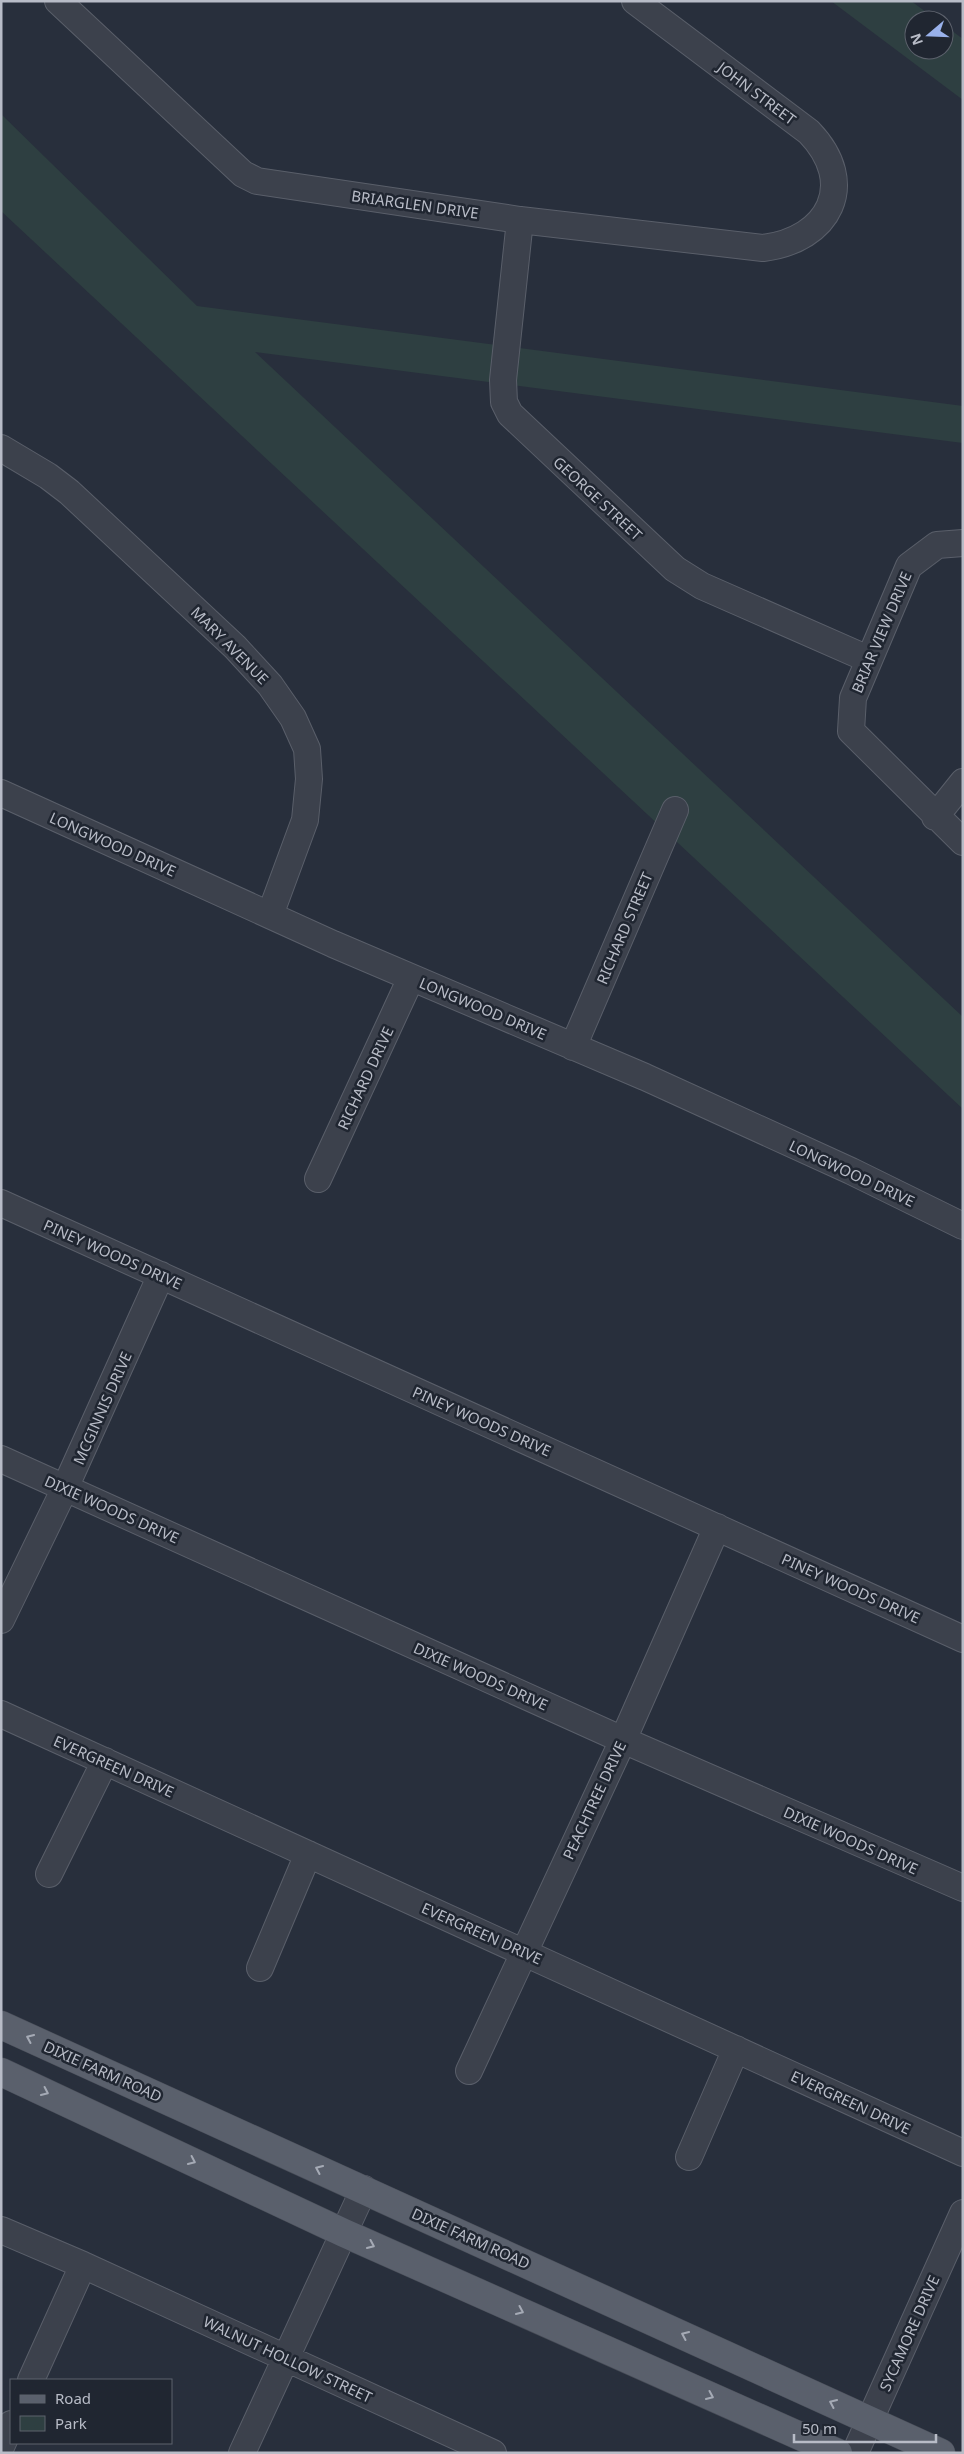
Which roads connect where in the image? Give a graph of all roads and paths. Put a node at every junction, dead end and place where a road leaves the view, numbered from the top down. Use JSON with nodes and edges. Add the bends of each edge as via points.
{"nodes":[{"id":1,"x":58,"y":1,"type":"edge"},
{"id":2,"x":636,"y":1,"type":"edge"},
{"id":3,"x":827,"y":212,"type":"joint"},
{"id":4,"x":520,"y":220,"type":"junction"},
{"id":5,"x":1,"y":448,"type":"edge"},
{"id":6,"x":963,"y":543,"type":"edge"},
{"id":7,"x":868,"y":660,"type":"junction"},
{"id":8,"x":963,"y":782,"type":"edge"},
{"id":9,"x":1,"y":793,"type":"edge"},
{"id":10,"x":675,"y":810,"type":"dead end"},
{"id":11,"x":936,"y":817,"type":"junction"},
{"id":12,"x":963,"y":842,"type":"edge"},
{"id":13,"x":270,"y":915,"type":"junction"},
{"id":14,"x":411,"y":978,"type":"junction"},
{"id":15,"x":573,"y":1046,"type":"junction"},
{"id":16,"x":318,"y":1179,"type":"dead end"},
{"id":17,"x":1,"y":1203,"type":"edge"},
{"id":18,"x":963,"y":1226,"type":"edge"},
{"id":19,"x":161,"y":1275,"type":"junction"},
{"id":20,"x":1,"y":1459,"type":"edge"},
{"id":21,"x":65,"y":1488,"type":"junction"},
{"id":22,"x":717,"y":1527,"type":"junction"},
{"id":23,"x":1,"y":1620,"type":"edge"},
{"id":24,"x":963,"y":1639,"type":"edge"},
{"id":25,"x":1,"y":1714,"type":"edge"},
{"id":26,"x":623,"y":1740,"type":"junction"},
{"id":27,"x":105,"y":1762,"type":"junction"},
{"id":28,"x":308,"y":1854,"type":"junction"},
{"id":29,"x":49,"y":1874,"type":"dead end"},
{"id":30,"x":963,"y":1888,"type":"edge"},
{"id":31,"x":523,"y":1952,"type":"junction"},
{"id":32,"x":260,"y":1968,"type":"dead end"},
{"id":33,"x":1,"y":2025,"type":"edge"},
{"id":34,"x":736,"y":2049,"type":"junction"},
{"id":35,"x":468,"y":2071,"type":"dead end"},
{"id":36,"x":1,"y":2072,"type":"edge"},
{"id":37,"x":963,"y":2153,"type":"edge"},
{"id":38,"x":689,"y":2157,"type":"dead end"},
{"id":39,"x":364,"y":2189,"type":"junction"},
{"id":40,"x":963,"y":2213,"type":"edge"},
{"id":41,"x":1,"y":2230,"type":"edge"},
{"id":42,"x":344,"y":2233,"type":"junction"},
{"id":43,"x":83,"y":2265,"type":"junction"},
{"id":44,"x":285,"y":2359,"type":"junction"},
{"id":45,"x":31,"y":2379,"type":"edge"},
{"id":46,"x":870,"y":2420,"type":"junction"},
{"id":47,"x":10,"y":2426,"type":"edge"},
{"id":48,"x":1,"y":2446,"type":"edge"},
{"id":49,"x":482,"y":2451,"type":"edge"},
{"id":50,"x":242,"y":2453,"type":"edge"},
{"id":51,"x":838,"y":2453,"type":"edge"},
{"id":52,"x":855,"y":2453,"type":"edge"},
{"id":53,"x":941,"y":2453,"type":"edge"}],
"edges":[{"from":1,"to":4,"type":"street","name":"BRIARGLEN DRIVE","via":[[243,174],[257,181]]},
{"from":2,"to":3,"type":"street","name":"JOHN STREET","via":[[809,132],[823,147],[834,186]]},
{"from":3,"to":4,"type":"street","name":"BRIARGLEN DRIVE","via":[[806,234],[783,245],[762,248]]},
{"from":4,"to":7,"type":"street","name":"GEORGE STREET","via":[[502,380],[504,402],[510,414],[675,569],[702,586]]},
{"from":5,"to":13,"type":"street","name":"MARY AVENUE","via":[[69,492],[235,647],[270,685],[293,718],[306,749],[309,779],[305,820]]},
{"from":6,"to":7,"type":"street","name":"BRIAR VIEW DRIVE","via":[[937,545],[910,566]]},
{"from":7,"to":11,"type":"street","name":"BRIAR VIEW DRIVE","via":[[853,698],[851,731]]},
{"from":8,"to":11,"type":"street"},
{"from":9,"to":13,"type":"street","name":"LONGWOOD DRIVE"},
{"from":10,"to":15,"type":"street","name":"RICHARD STREET"},
{"from":11,"to":12,"type":"street"},
{"from":13,"to":14,"type":"street","name":"LONGWOOD DRIVE"},
{"from":14,"to":15,"type":"street","name":"LONGWOOD DRIVE"},
{"from":14,"to":16,"type":"street","name":"RICHARD DRIVE"},
{"from":15,"to":18,"type":"street","name":"LONGWOOD DRIVE","via":[[851,1171]]},
{"from":17,"to":19,"type":"street","name":"PINEY WOODS DRIVE"},
{"from":19,"to":21,"type":"street","name":"MCGINNIS DRIVE"},
{"from":19,"to":22,"type":"street","name":"PINEY WOODS DRIVE"},
{"from":20,"to":21,"type":"street","name":"DIXIE WOODS DRIVE"},
{"from":21,"to":23,"type":"street","name":"MCGINNIS DRIVE"},
{"from":21,"to":26,"type":"street","name":"DIXIE WOODS DRIVE"},
{"from":22,"to":24,"type":"street","name":"PINEY WOODS DRIVE"},
{"from":22,"to":26,"type":"street","name":"PEACHTREE DRIVE"},
{"from":25,"to":27,"type":"street","name":"EVERGREEN DRIVE"},
{"from":26,"to":30,"type":"street","name":"DIXIE WOODS DRIVE"},
{"from":26,"to":31,"type":"street","name":"PEACHTREE DRIVE"},
{"from":27,"to":28,"type":"street","name":"EVERGREEN DRIVE"},
{"from":27,"to":29,"type":"street"},
{"from":28,"to":31,"type":"street","name":"EVERGREEN DRIVE"},
{"from":28,"to":32,"type":"street"},
{"from":31,"to":34,"type":"street","name":"EVERGREEN DRIVE"},
{"from":31,"to":35,"type":"street","name":"PEACHTREE DRIVE"},
{"from":39,"to":33,"type":"main road","name":"DIXIE FARM ROAD","one_way":true},
{"from":34,"to":37,"type":"street","name":"EVERGREEN DRIVE"},
{"from":34,"to":38,"type":"street"},
{"from":36,"to":42,"type":"main road","one_way":true},
{"from":39,"to":42,"type":"street"},
{"from":46,"to":39,"type":"main road","name":"DIXIE FARM ROAD","one_way":true},
{"from":40,"to":46,"type":"street","name":"SYCAMORE DRIVE"},
{"from":41,"to":43,"type":"street","name":"WALNUT HOLLOW STREET"},
{"from":42,"to":44,"type":"street"},
{"from":42,"to":51,"type":"main road","one_way":true},
{"from":43,"to":44,"type":"street","name":"WALNUT HOLLOW STREET"},
{"from":43,"to":45,"type":"street"},
{"from":44,"to":49,"type":"street","name":"WALNUT HOLLOW STREET"},
{"from":44,"to":50,"type":"street"},
{"from":46,"to":52,"type":"street","name":"SYCAMORE DRIVE"},
{"from":46,"to":53,"type":"main road","name":"DIXIE FARM ROAD"},
{"from":47,"to":48,"type":"street"}]}
